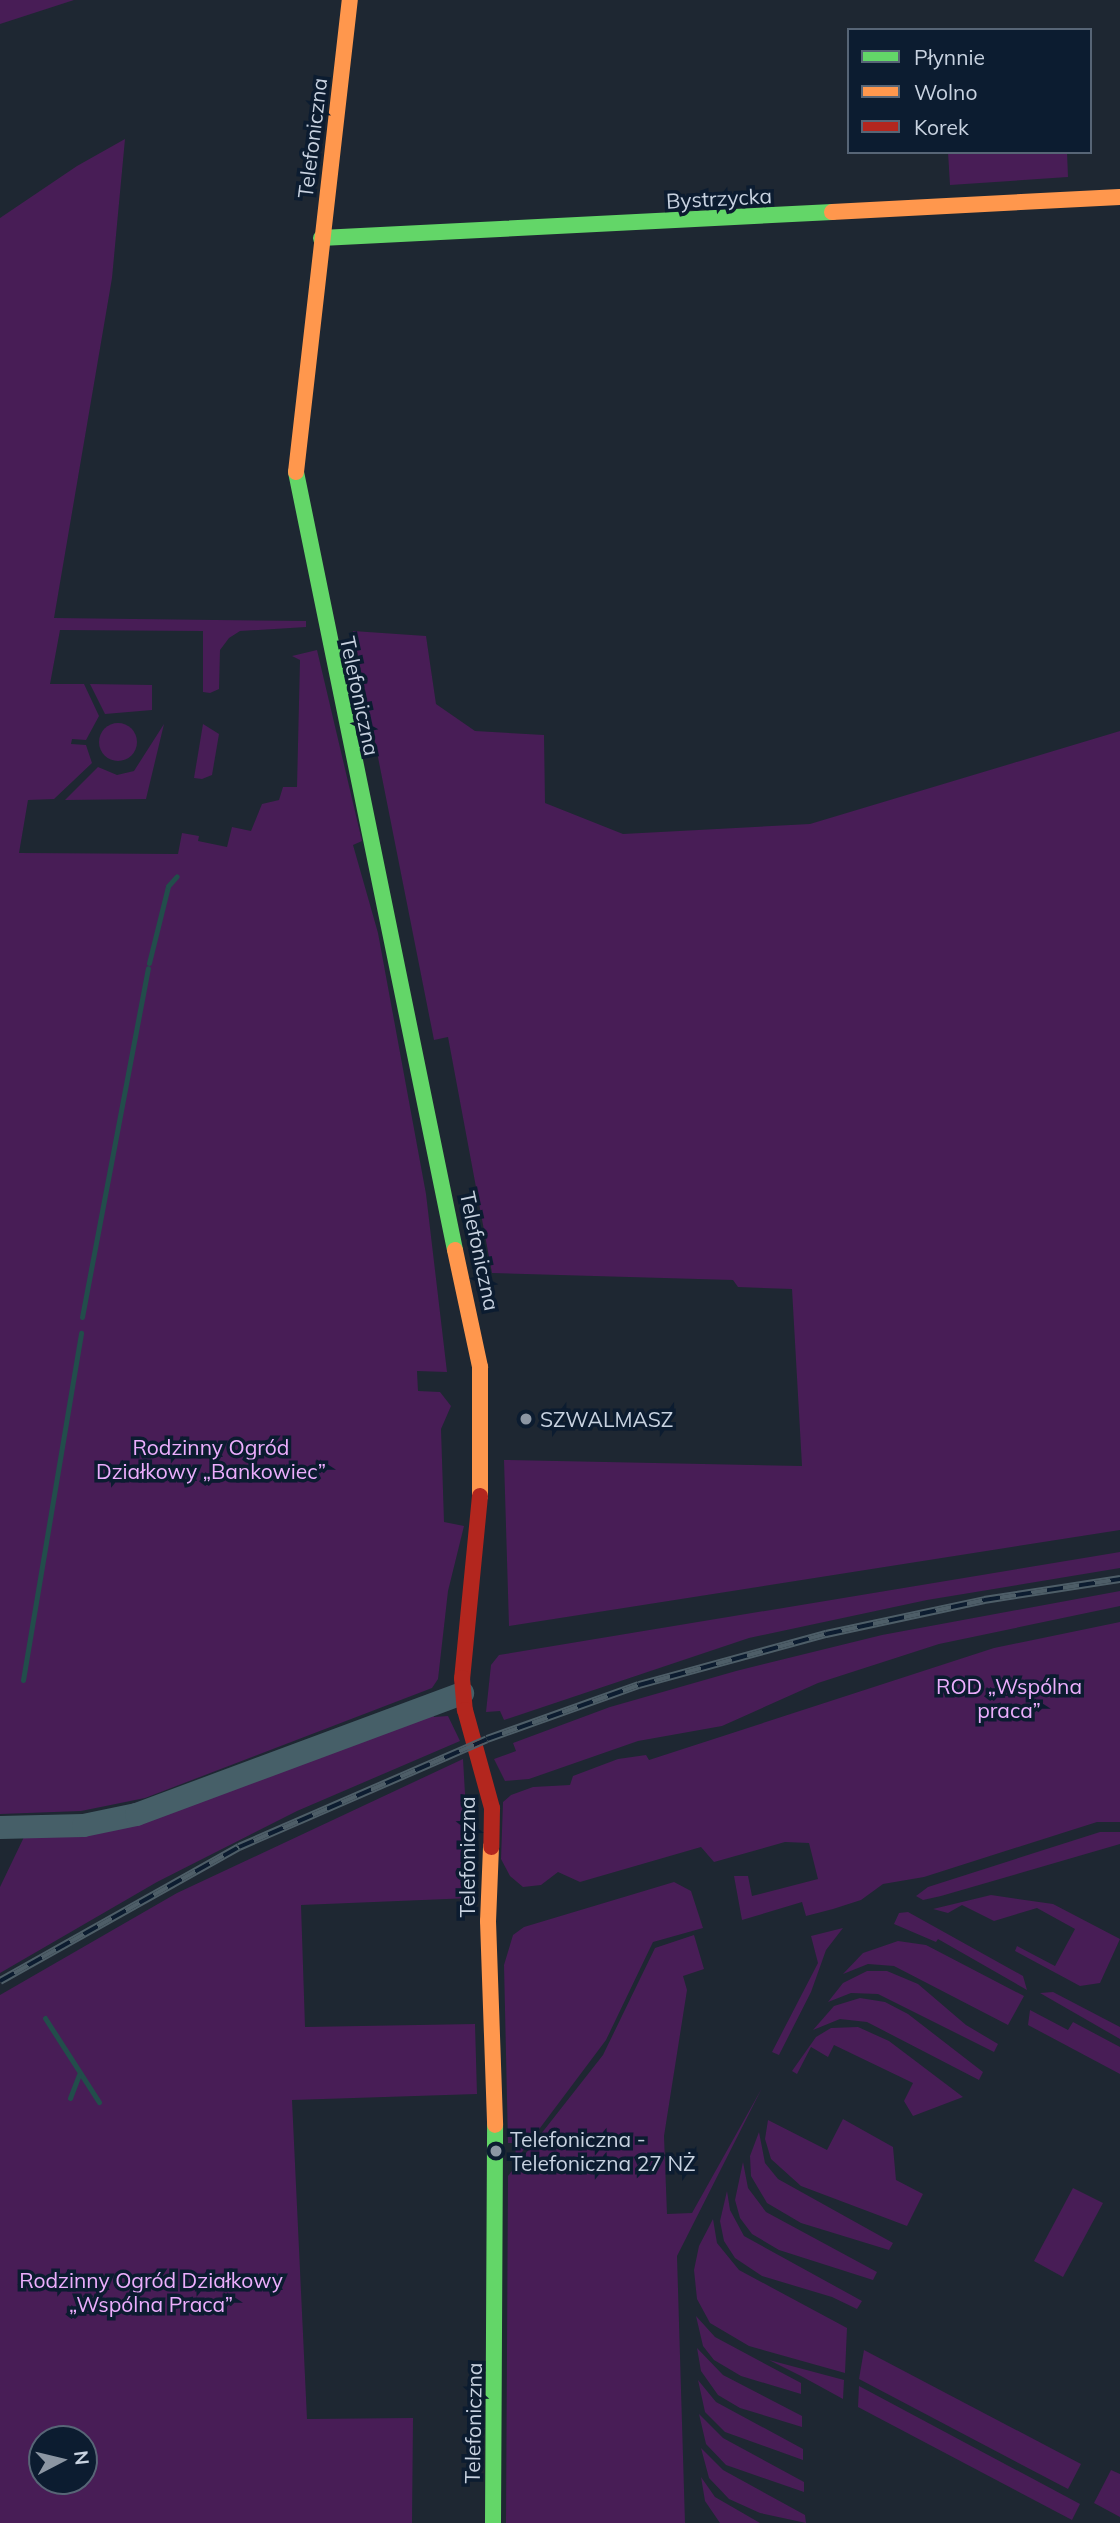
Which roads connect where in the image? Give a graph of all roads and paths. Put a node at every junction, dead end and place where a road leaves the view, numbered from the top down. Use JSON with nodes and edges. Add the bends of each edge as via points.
{"nodes":[{"id":1,"x":350,"y":0,"type":"edge"},
{"id":2,"x":1120,"y":197,"type":"edge"},
{"id":3,"x":321,"y":238,"type":"junction"},
{"id":4,"x":462,"y":1693,"type":"junction"},
{"id":5,"x":0,"y":1827,"type":"edge"},
{"id":6,"x":493,"y":2523,"type":"edge"}],
"edges":[{"from":1,"to":3,"type":"street","name":"Telefoniczna"},
{"from":2,"to":3,"type":"street","name":"Bystrzycka"},
{"from":3,"to":4,"type":"street","name":"Telefoniczna","via":[[295,451],[297,504],[480,1367],[483,1471]]},
{"from":4,"to":5,"type":"street","via":[[136,1814],[57,1827]]},
{"from":4,"to":6,"type":"street","name":"Telefoniczna","via":[[492,1808],[488,1922],[496,2151]]}]}
